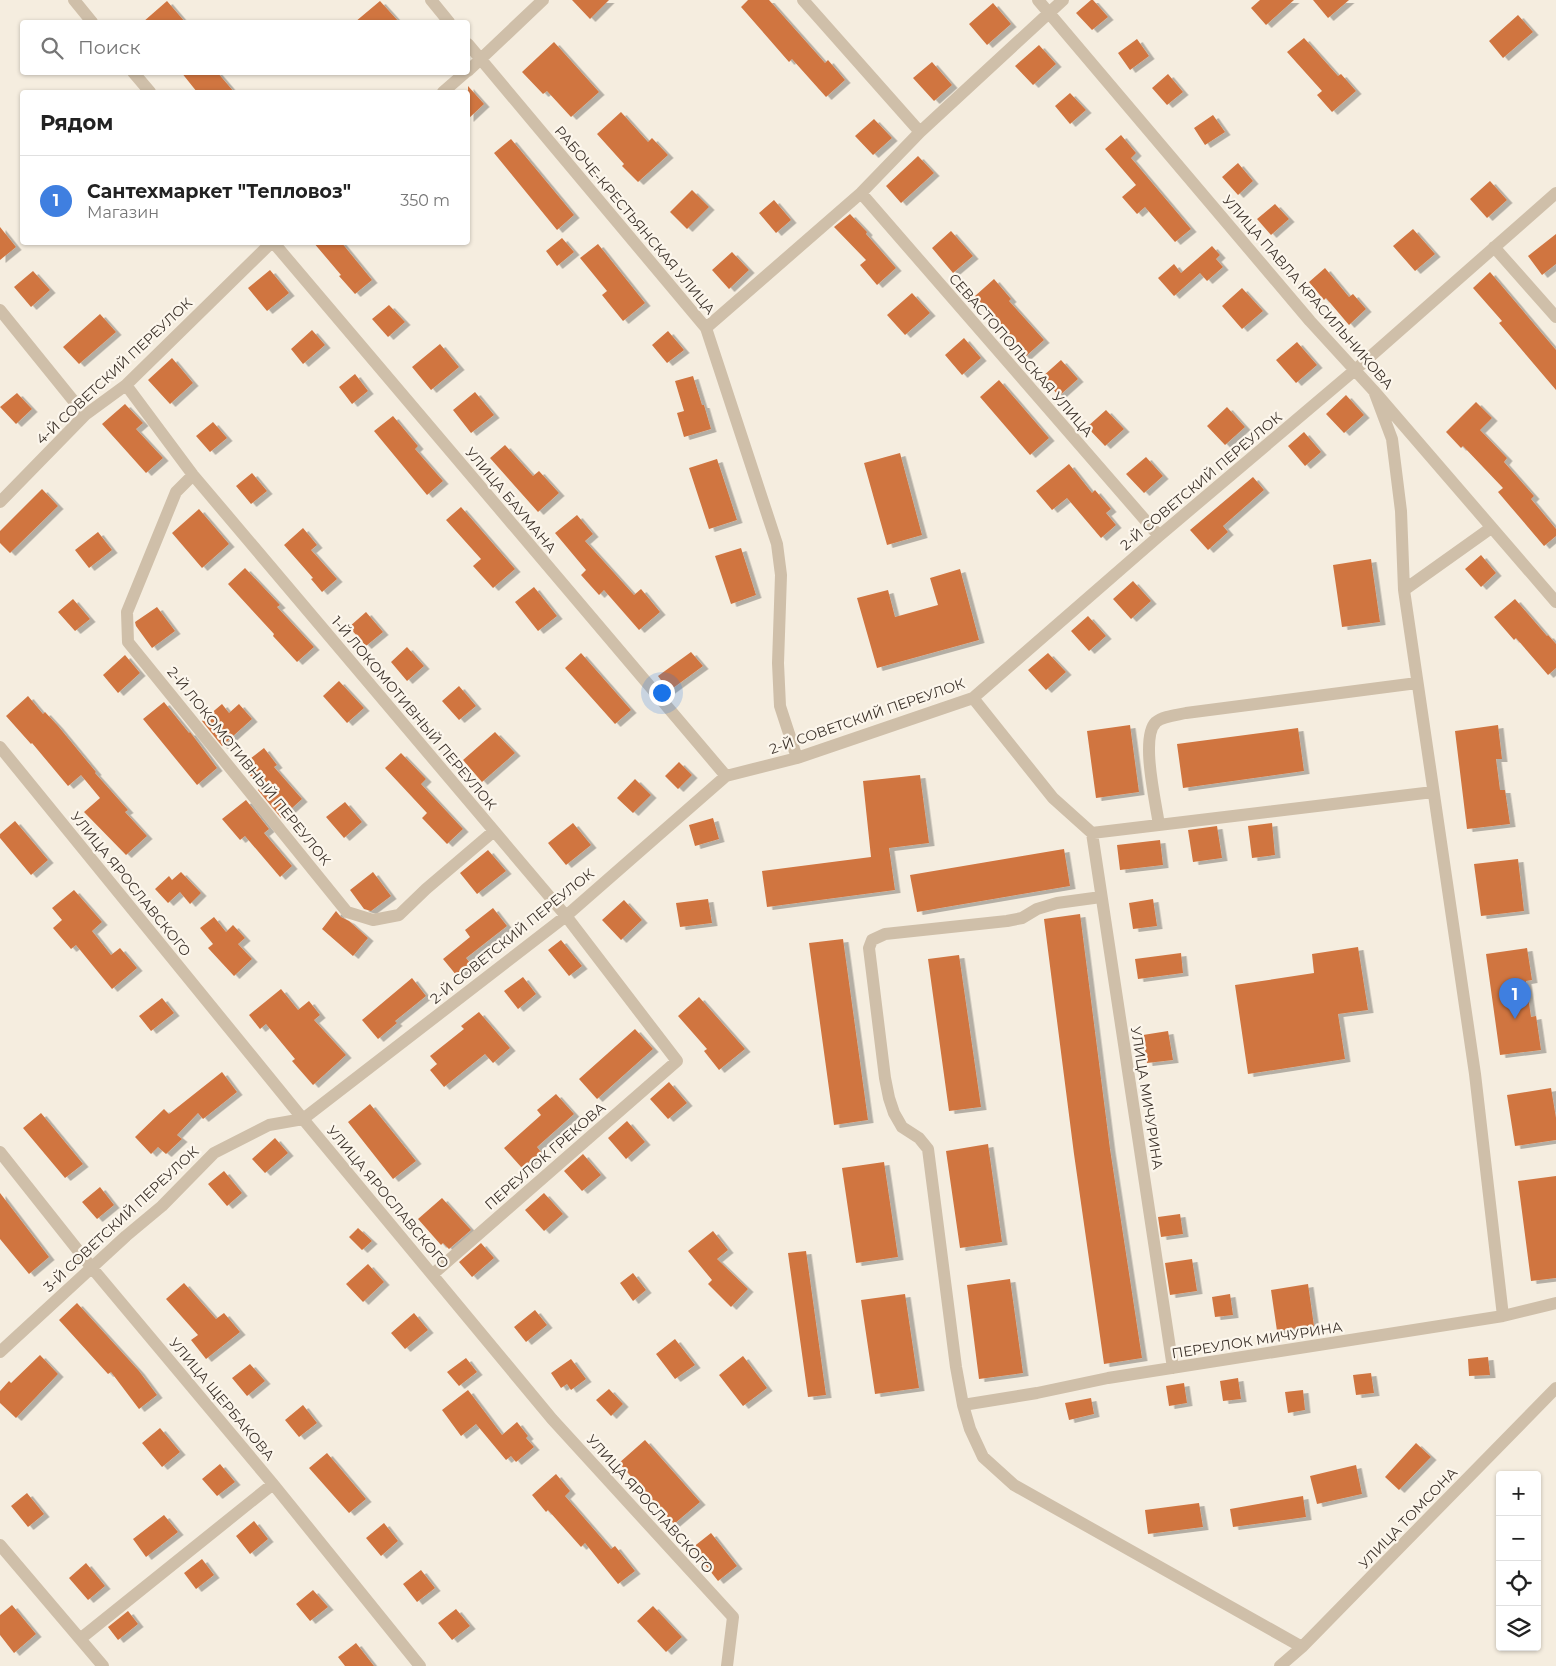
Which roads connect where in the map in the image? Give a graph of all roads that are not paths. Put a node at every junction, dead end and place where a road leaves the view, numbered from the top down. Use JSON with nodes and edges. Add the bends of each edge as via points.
{"nodes":[{"id":1,"x":74,"y":0,"type":"edge"},
{"id":2,"x":431,"y":0,"type":"edge"},
{"id":3,"x":543,"y":0,"type":"edge"},
{"id":4,"x":803,"y":0,"type":"edge"},
{"id":5,"x":1038,"y":0,"type":"edge"},
{"id":6,"x":1063,"y":0,"type":"edge"},
{"id":7,"x":1049,"y":12,"type":"junction"},
{"id":8,"x":90,"y":20,"type":"edge"},
{"id":9,"x":447,"y":20,"type":"edge"},
{"id":10,"x":470,"y":47,"type":"edge"},
{"id":11,"x":480,"y":60,"type":"junction"},
{"id":12,"x":470,"y":69,"type":"edge"},
{"id":13,"x":136,"y":75,"type":"edge"},
{"id":14,"x":463,"y":75,"type":"edge"},
{"id":15,"x":148,"y":90,"type":"edge"},
{"id":16,"x":445,"y":90,"type":"edge"},
{"id":17,"x":920,"y":132,"type":"junction"},
{"id":18,"x":861,"y":192,"type":"junction"},
{"id":19,"x":1556,"y":193,"type":"edge"},
{"id":20,"x":270,"y":245,"type":"edge"},
{"id":21,"x":276,"y":245,"type":"edge"},
{"id":22,"x":1494,"y":247,"type":"junction"},
{"id":23,"x":0,"y":310,"type":"edge"},
{"id":24,"x":1556,"y":317,"type":"edge"},
{"id":25,"x":706,"y":328,"type":"junction"},
{"id":26,"x":1355,"y":370,"type":"junction"},
{"id":27,"x":126,"y":385,"type":"junction"},
{"id":28,"x":1374,"y":391,"type":"junction"},
{"id":29,"x":85,"y":415,"type":"junction"},
{"id":30,"x":193,"y":475,"type":"junction"},
{"id":31,"x":0,"y":502,"type":"edge"},
{"id":32,"x":1491,"y":528,"type":"junction"},
{"id":33,"x":1159,"y":536,"type":"junction"},
{"id":34,"x":1404,"y":590,"type":"junction"},
{"id":35,"x":1556,"y":602,"type":"edge"},
{"id":36,"x":1417,"y":683,"type":"junction"},
{"id":37,"x":973,"y":698,"type":"junction"},
{"id":38,"x":0,"y":748,"type":"edge"},
{"id":39,"x":796,"y":758,"type":"junction"},
{"id":40,"x":726,"y":776,"type":"junction"},
{"id":41,"x":1433,"y":792,"type":"junction"},
{"id":42,"x":1159,"y":825,"type":"junction"},
{"id":43,"x":494,"y":831,"type":"junction"},
{"id":44,"x":1092,"y":833,"type":"junction"},
{"id":45,"x":1102,"y":897,"type":"junction"},
{"id":46,"x":566,"y":916,"type":"junction"},
{"id":47,"x":677,"y":1061,"type":"joint"},
{"id":48,"x":303,"y":1119,"type":"junction"},
{"id":49,"x":0,"y":1152,"type":"edge"},
{"id":50,"x":92,"y":1268,"type":"junction"},
{"id":51,"x":433,"y":1274,"type":"junction"},
{"id":52,"x":1556,"y":1303,"type":"edge"},
{"id":53,"x":1503,"y":1316,"type":"junction"},
{"id":54,"x":0,"y":1352,"type":"edge"},
{"id":55,"x":1173,"y":1368,"type":"junction"},
{"id":56,"x":1556,"y":1388,"type":"edge"},
{"id":57,"x":963,"y":1405,"type":"junction"},
{"id":58,"x":273,"y":1484,"type":"junction"},
{"id":59,"x":0,"y":1545,"type":"edge"},
{"id":60,"x":80,"y":1639,"type":"junction"},
{"id":61,"x":1302,"y":1647,"type":"junction"},
{"id":62,"x":103,"y":1666,"type":"edge"},
{"id":63,"x":420,"y":1666,"type":"edge"},
{"id":64,"x":727,"y":1666,"type":"edge"},
{"id":65,"x":1280,"y":1666,"type":"edge"}],
"edges":[{"from":1,"to":8,"type":"street"},
{"from":2,"to":9,"type":"street"},
{"from":3,"to":11,"type":"street"},
{"from":4,"to":17,"type":"street"},
{"from":5,"to":7,"type":"street","name":"УЛИЦА ПАВЛА КРАСИЛЬНИКОВА"},
{"from":6,"to":7,"type":"street"},
{"from":7,"to":17,"type":"street"},
{"from":7,"to":26,"type":"street","name":"УЛИЦА ПАВЛА КРАСИЛЬНИКОВА"},
{"from":10,"to":11,"type":"street","name":"РАБОЧЕ-КРЕСТЬЯНСКАЯ УЛИЦА"},
{"from":11,"to":12,"type":"street"},
{"from":11,"to":25,"type":"street","name":"РАБОЧЕ-КРЕСТЬЯНСКАЯ УЛИЦА"},
{"from":13,"to":15,"type":"street"},
{"from":14,"to":16,"type":"street"},
{"from":17,"to":18,"type":"street"},
{"from":18,"to":25,"type":"street"},
{"from":18,"to":33,"type":"street","name":"СЕВАСТОПОЛЬСКАЯ УЛИЦА"},
{"from":19,"to":22,"type":"street","name":"2-Й СОВЕТСКИЙ ПЕРЕУЛОК"},
{"from":20,"to":27,"type":"street","name":"4-Й СОВЕТСКИЙ ПЕРЕУЛОК"},
{"from":21,"to":40,"type":"street","name":"УЛИЦА БАУМАНА"},
{"from":22,"to":24,"type":"street"},
{"from":22,"to":26,"type":"street","name":"2-Й СОВЕТСКИЙ ПЕРЕУЛОК"},
{"from":23,"to":29,"type":"street"},
{"from":25,"to":39,"type":"street","name":"РАБОЧЕ-КРЕСТЬЯНСКАЯ УЛИЦА","via":[[777,544],[781,575],[780,706]]},
{"from":26,"to":28,"type":"street","name":"УЛИЦА ПАВЛА КРАСИЛЬНИКОВА"},
{"from":26,"to":33,"type":"street","name":"2-Й СОВЕТСКИЙ ПЕРЕУЛОК"},
{"from":27,"to":29,"type":"street","name":"4-Й СОВЕТСКИЙ ПЕРЕУЛОК"},
{"from":27,"to":30,"type":"street","name":"1-Й ЛОКОМОТИВНЫЙ ПЕРЕУЛОК"},
{"from":28,"to":32,"type":"street","name":"УЛИЦА ПАВЛА КРАСИЛЬНИКОВА"},
{"from":28,"to":34,"type":"street","via":[[1392,439],[1401,510]]},
{"from":29,"to":31,"type":"street","name":"4-Й СОВЕТСКИЙ ПЕРЕУЛОК"},
{"from":30,"to":43,"type":"street","name":"1-Й ЛОКОМОТИВНЫЙ ПЕРЕУЛОК"},
{"from":30,"to":43,"type":"street","name":"2-Й ЛОКОМОТИВНЫЙ ПЕРЕУЛОК","via":[[176,492],[127,612],[128,642],[347,912],[373,920],[399,915]]},
{"from":32,"to":34,"type":"street"},
{"from":32,"to":35,"type":"street","name":"УЛИЦА ПАВЛА КРАСИЛЬНИКОВА"},
{"from":33,"to":37,"type":"street","name":"2-Й СОВЕТСКИЙ ПЕРЕУЛОК"},
{"from":34,"to":36,"type":"street"},
{"from":36,"to":41,"type":"street"},
{"from":36,"to":42,"type":"street","via":[[1186,713],[1159,720],[1150,732],[1148,745]]},
{"from":37,"to":39,"type":"street","name":"2-Й СОВЕТСКИЙ ПЕРЕУЛОК"},
{"from":37,"to":44,"type":"street","via":[[1053,798]]},
{"from":38,"to":48,"type":"street","name":"УЛИЦА ЯРОСЛАВСКОГО"},
{"from":39,"to":40,"type":"street","name":"2-Й СОВЕТСКИЙ ПЕРЕУЛОК"},
{"from":40,"to":46,"type":"street","name":"2-Й СОВЕТСКИЙ ПЕРЕУЛОК"},
{"from":41,"to":42,"type":"street"},
{"from":41,"to":53,"type":"street","via":[[1475,1074]]},
{"from":42,"to":44,"type":"street"},
{"from":43,"to":46,"type":"street","name":"1-Й ЛОКОМОТИВНЫЙ ПЕРЕУЛОК"},
{"from":44,"to":45,"type":"street","name":"УЛИЦА МИЧУРИНА"},
{"from":45,"to":55,"type":"street","name":"УЛИЦА МИЧУРИНА"},
{"from":45,"to":57,"type":"street","via":[[1057,903],[1007,921],[885,934],[872,940],[869,948],[888,1098],[902,1127],[919,1138],[928,1149]]},
{"from":46,"to":47,"type":"street","name":"1-Й ЛОКОМОТИВНЫЙ ПЕРЕУЛОК"},
{"from":46,"to":48,"type":"street","name":"2-Й СОВЕТСКИЙ ПЕРЕУЛОК"},
{"from":47,"to":51,"type":"street","name":"ПЕРЕУЛОК ГРЕКОВА"},
{"from":48,"to":50,"type":"street","name":"3-Й СОВЕТСКИЙ ПЕРЕУЛОК","via":[[269,1125],[214,1153],[162,1206]]},
{"from":48,"to":51,"type":"street","name":"УЛИЦА ЯРОСЛАВСКОГО"},
{"from":49,"to":50,"type":"street","name":"УЛИЦА ЩЕРБАКОВА"},
{"from":50,"to":54,"type":"street","name":"3-Й СОВЕТСКИЙ ПЕРЕУЛОК"},
{"from":50,"to":58,"type":"street","name":"УЛИЦА ЩЕРБАКОВА"},
{"from":51,"to":64,"type":"street","name":"УЛИЦА ЯРОСЛАВСКОГО","via":[[552,1419],[733,1617]]},
{"from":52,"to":53,"type":"street","name":"ПЕРЕУЛОК МИЧУРИНА"},
{"from":53,"to":55,"type":"street","name":"ПЕРЕУЛОК МИЧУРИНА"},
{"from":55,"to":57,"type":"street","name":"ПЕРЕУЛОК МИЧУРИНА"},
{"from":56,"to":61,"type":"street","name":"УЛИЦА ТОМСОНА"},
{"from":57,"to":61,"type":"street","via":[[983,1457],[1014,1485]]},
{"from":58,"to":60,"type":"street"},
{"from":58,"to":63,"type":"street","name":"УЛИЦА ЩЕРБАКОВА"},
{"from":59,"to":60,"type":"street"},
{"from":60,"to":62,"type":"street"},
{"from":61,"to":65,"type":"street","name":"УЛИЦА ТОМСОНА"}]}
